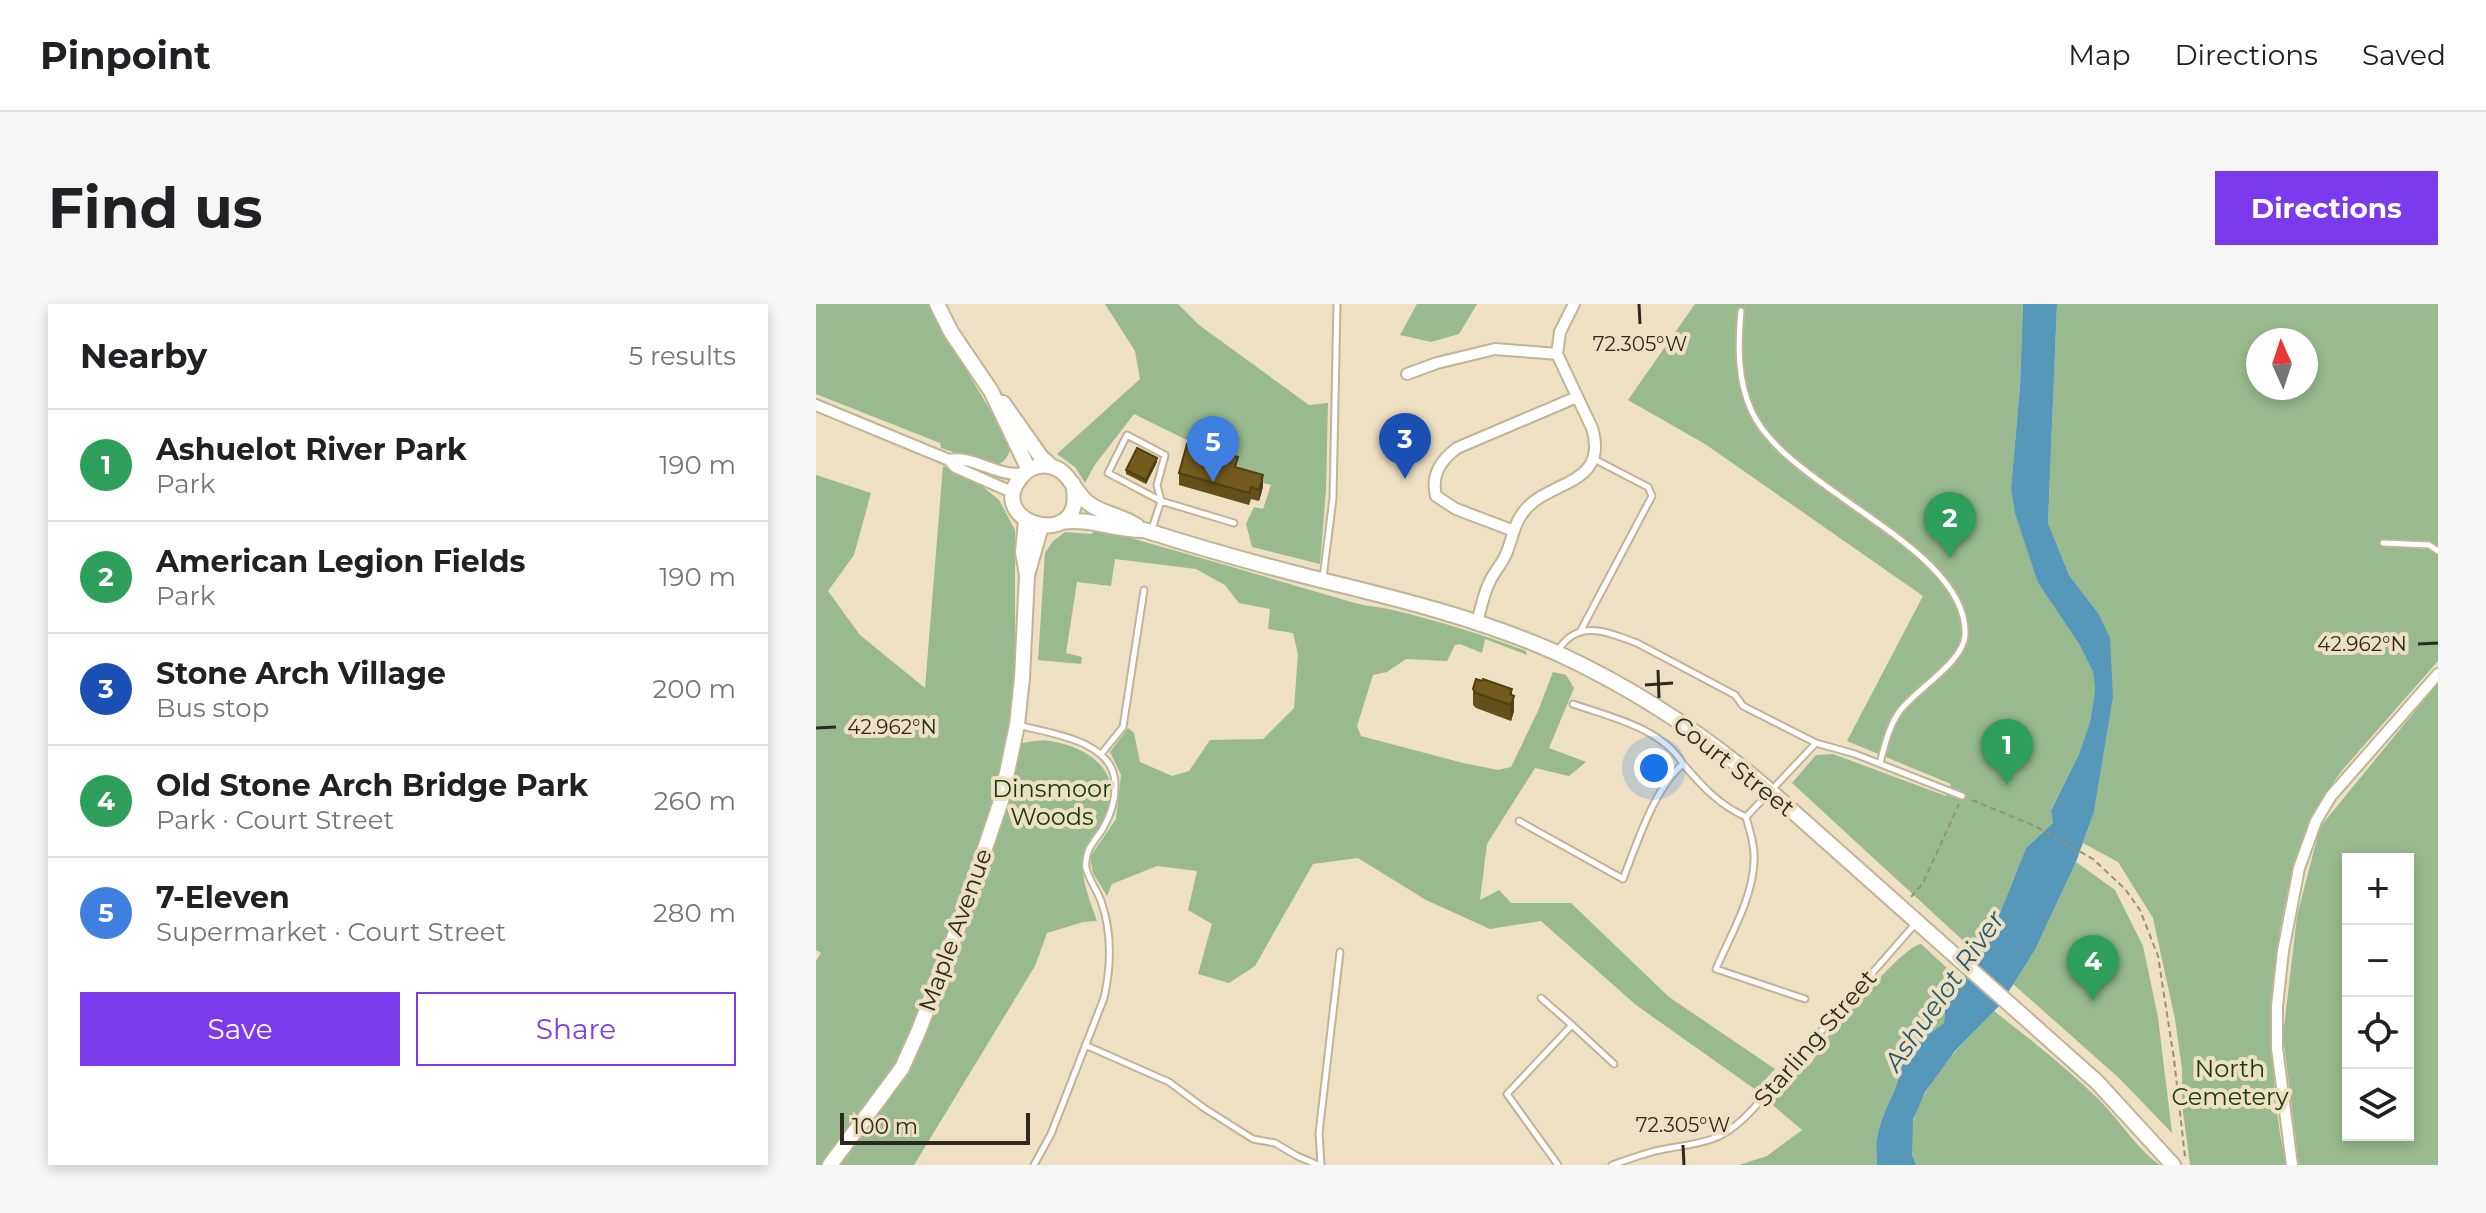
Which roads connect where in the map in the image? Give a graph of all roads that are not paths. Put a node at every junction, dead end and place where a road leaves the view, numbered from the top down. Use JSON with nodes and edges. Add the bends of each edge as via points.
{"nodes":[{"id":1,"x":937,"y":304,"type":"edge"},
{"id":2,"x":1337,"y":304,"type":"edge"},
{"id":3,"x":1574,"y":304,"type":"edge"},
{"id":4,"x":1741,"y":311,"type":"dead end"},
{"id":5,"x":1557,"y":354,"type":"junction"},
{"id":6,"x":1407,"y":374,"type":"dead end"},
{"id":7,"x":991,"y":391,"type":"junction"},
{"id":8,"x":1577,"y":397,"type":"junction"},
{"id":9,"x":816,"y":405,"type":"edge"},
{"id":10,"x":1593,"y":458,"type":"junction"},
{"id":11,"x":949,"y":460,"type":"junction"},
{"id":12,"x":1051,"y":466,"type":"junction"},
{"id":13,"x":1026,"y":471,"type":"junction"},
{"id":14,"x":1073,"y":484,"type":"junction"},
{"id":15,"x":1014,"y":493,"type":"junction"},
{"id":16,"x":1161,"y":501,"type":"junction"},
{"id":17,"x":1026,"y":520,"type":"junction"},
{"id":18,"x":1061,"y":522,"type":"junction"},
{"id":19,"x":1234,"y":523,"type":"dead end"},
{"id":20,"x":1041,"y":526,"type":"junction"},
{"id":21,"x":1147,"y":531,"type":"junction"},
{"id":22,"x":1514,"y":531,"type":"junction"},
{"id":23,"x":2383,"y":543,"type":"dead end"},
{"id":24,"x":2438,"y":551,"type":"edge"},
{"id":25,"x":1027,"y":575,"type":"junction"},
{"id":26,"x":1323,"y":580,"type":"junction"},
{"id":27,"x":1144,"y":590,"type":"dead end"},
{"id":28,"x":1477,"y":623,"type":"junction"},
{"id":29,"x":1580,"y":632,"type":"junction"},
{"id":30,"x":1556,"y":653,"type":"junction"},
{"id":31,"x":2438,"y":674,"type":"edge"},
{"id":32,"x":1573,"y":704,"type":"dead end"},
{"id":33,"x":1017,"y":725,"type":"junction"},
{"id":34,"x":1816,"y":743,"type":"junction"},
{"id":35,"x":1102,"y":753,"type":"junction"},
{"id":36,"x":1880,"y":763,"type":"junction"},
{"id":37,"x":1683,"y":764,"type":"junction"},
{"id":38,"x":1770,"y":791,"type":"junction"},
{"id":39,"x":1962,"y":796,"type":"road end"},
{"id":40,"x":1746,"y":817,"type":"junction"},
{"id":41,"x":1519,"y":821,"type":"dead end"},
{"id":42,"x":1917,"y":922,"type":"junction"},
{"id":43,"x":1340,"y":952,"type":"dead end"},
{"id":44,"x":1541,"y":998,"type":"dead end"},
{"id":45,"x":1805,"y":999,"type":"dead end"},
{"id":46,"x":1572,"y":1025,"type":"junction"},
{"id":47,"x":1085,"y":1045,"type":"junction"},
{"id":48,"x":1614,"y":1064,"type":"dead end"},
{"id":49,"x":830,"y":1165,"type":"edge"},
{"id":50,"x":1034,"y":1165,"type":"edge"},
{"id":51,"x":1319,"y":1165,"type":"edge"},
{"id":52,"x":1558,"y":1165,"type":"edge"},
{"id":53,"x":1612,"y":1165,"type":"edge"},
{"id":54,"x":2173,"y":1165,"type":"edge"},
{"id":55,"x":2292,"y":1165,"type":"edge"}],
"edges":[{"from":1,"to":7,"type":"main road"},
{"from":2,"to":26,"type":"lane","via":[[1333,498]]},
{"from":3,"to":5,"type":"street","via":[[1560,332]]},
{"from":4,"to":36,"type":"lane","via":[[1742,380],[1763,431],[1793,461],[1923,559],[1961,611],[1963,645],[1900,712]]},
{"from":5,"to":6,"type":"street","via":[[1495,349]]},
{"from":5,"to":8,"type":"street"},
{"from":7,"to":12,"type":"main road"},
{"from":7,"to":13,"type":"main road"},
{"from":8,"to":10,"type":"street","via":[[1596,439]]},
{"from":8,"to":22,"type":"street","via":[[1457,448],[1439,465],[1436,496]]},
{"from":9,"to":11,"type":"street"},
{"from":10,"to":22,"type":"street","via":[[1576,479],[1526,508]]},
{"from":10,"to":29,"type":"lane","via":[[1648,487],[1652,496]]},
{"from":11,"to":13,"type":"street","via":[[959,458],[1002,473]]},
{"from":11,"to":15,"type":"street"},
{"from":12,"to":13,"type":"main road"},
{"from":12,"to":14,"type":"main road"},
{"from":13,"to":15,"type":"main road"},
{"from":14,"to":18,"type":"main road","via":[[1074,505]]},
{"from":14,"to":21,"type":"main road","name":"Court Street","via":[[1084,501]]},
{"from":15,"to":17,"type":"main road","via":[[1016,508]]},
{"from":16,"to":16,"type":"lane","via":[[1157,485],[1165,455],[1127,435],[1108,473]]},
{"from":16,"to":19,"type":"lane"},
{"from":16,"to":21,"type":"lane"},
{"from":17,"to":20,"type":"main road"},
{"from":17,"to":25,"type":"main road","name":"Maple Avenue"},
{"from":18,"to":20,"type":"main road"},
{"from":18,"to":21,"type":"main road","name":"Court Street","via":[[1076,519]]},
{"from":20,"to":25,"type":"main road","name":"Maple Avenue"},
{"from":21,"to":26,"type":"main road","name":"Court Street"},
{"from":22,"to":28,"type":"street","via":[[1489,581]]},
{"from":23,"to":24,"type":"lane","via":[[2429,545]]},
{"from":25,"to":33,"type":"main road","name":"Maple Avenue"},
{"from":26,"to":28,"type":"main road","name":"Court Street"},
{"from":27,"to":35,"type":"lane","via":[[1123,727]]},
{"from":28,"to":30,"type":"main road","name":"Court Street"},
{"from":29,"to":30,"type":"lane"},
{"from":29,"to":34,"type":"lane","via":[[1606,632],[1637,643]]},
{"from":30,"to":38,"type":"main road","name":"Court Street","via":[[1688,726]]},
{"from":31,"to":55,"type":"street","via":[[2331,796],[2299,868],[2277,1006]]},
{"from":32,"to":37,"type":"lane","via":[[1649,734],[1668,745]]},
{"from":33,"to":35,"type":"lane"},
{"from":33,"to":49,"type":"main road","name":"Maple Avenue","via":[[1001,801],[919,1030],[902,1068]]},
{"from":34,"to":36,"type":"lane"},
{"from":34,"to":38,"type":"lane"},
{"from":35,"to":47,"type":"lane","via":[[1115,777],[1115,796],[1111,814],[1086,855],[1109,938],[1108,979]]},
{"from":36,"to":39,"type":"lane"},
{"from":37,"to":40,"type":"lane","via":[[1708,793]]},
{"from":37,"to":41,"type":"lane","via":[[1669,778],[1648,818],[1623,879]]},
{"from":38,"to":40,"type":"lane"},
{"from":38,"to":42,"type":"main road","name":"Court Street"},
{"from":40,"to":45,"type":"lane","via":[[1752,878],[1716,969]]},
{"from":42,"to":53,"type":"lane","name":"Starling Street","via":[[1740,1124],[1713,1140]]},
{"from":42,"to":54,"type":"main road","name":"Court Street","via":[[2097,1082]]},
{"from":43,"to":51,"type":"lane"},
{"from":44,"to":46,"type":"lane"},
{"from":46,"to":48,"type":"lane"},
{"from":46,"to":52,"type":"lane","via":[[1507,1094]]},
{"from":47,"to":50,"type":"lane"},
{"from":47,"to":51,"type":"lane","via":[[1169,1082],[1253,1139],[1275,1143]]}]}
